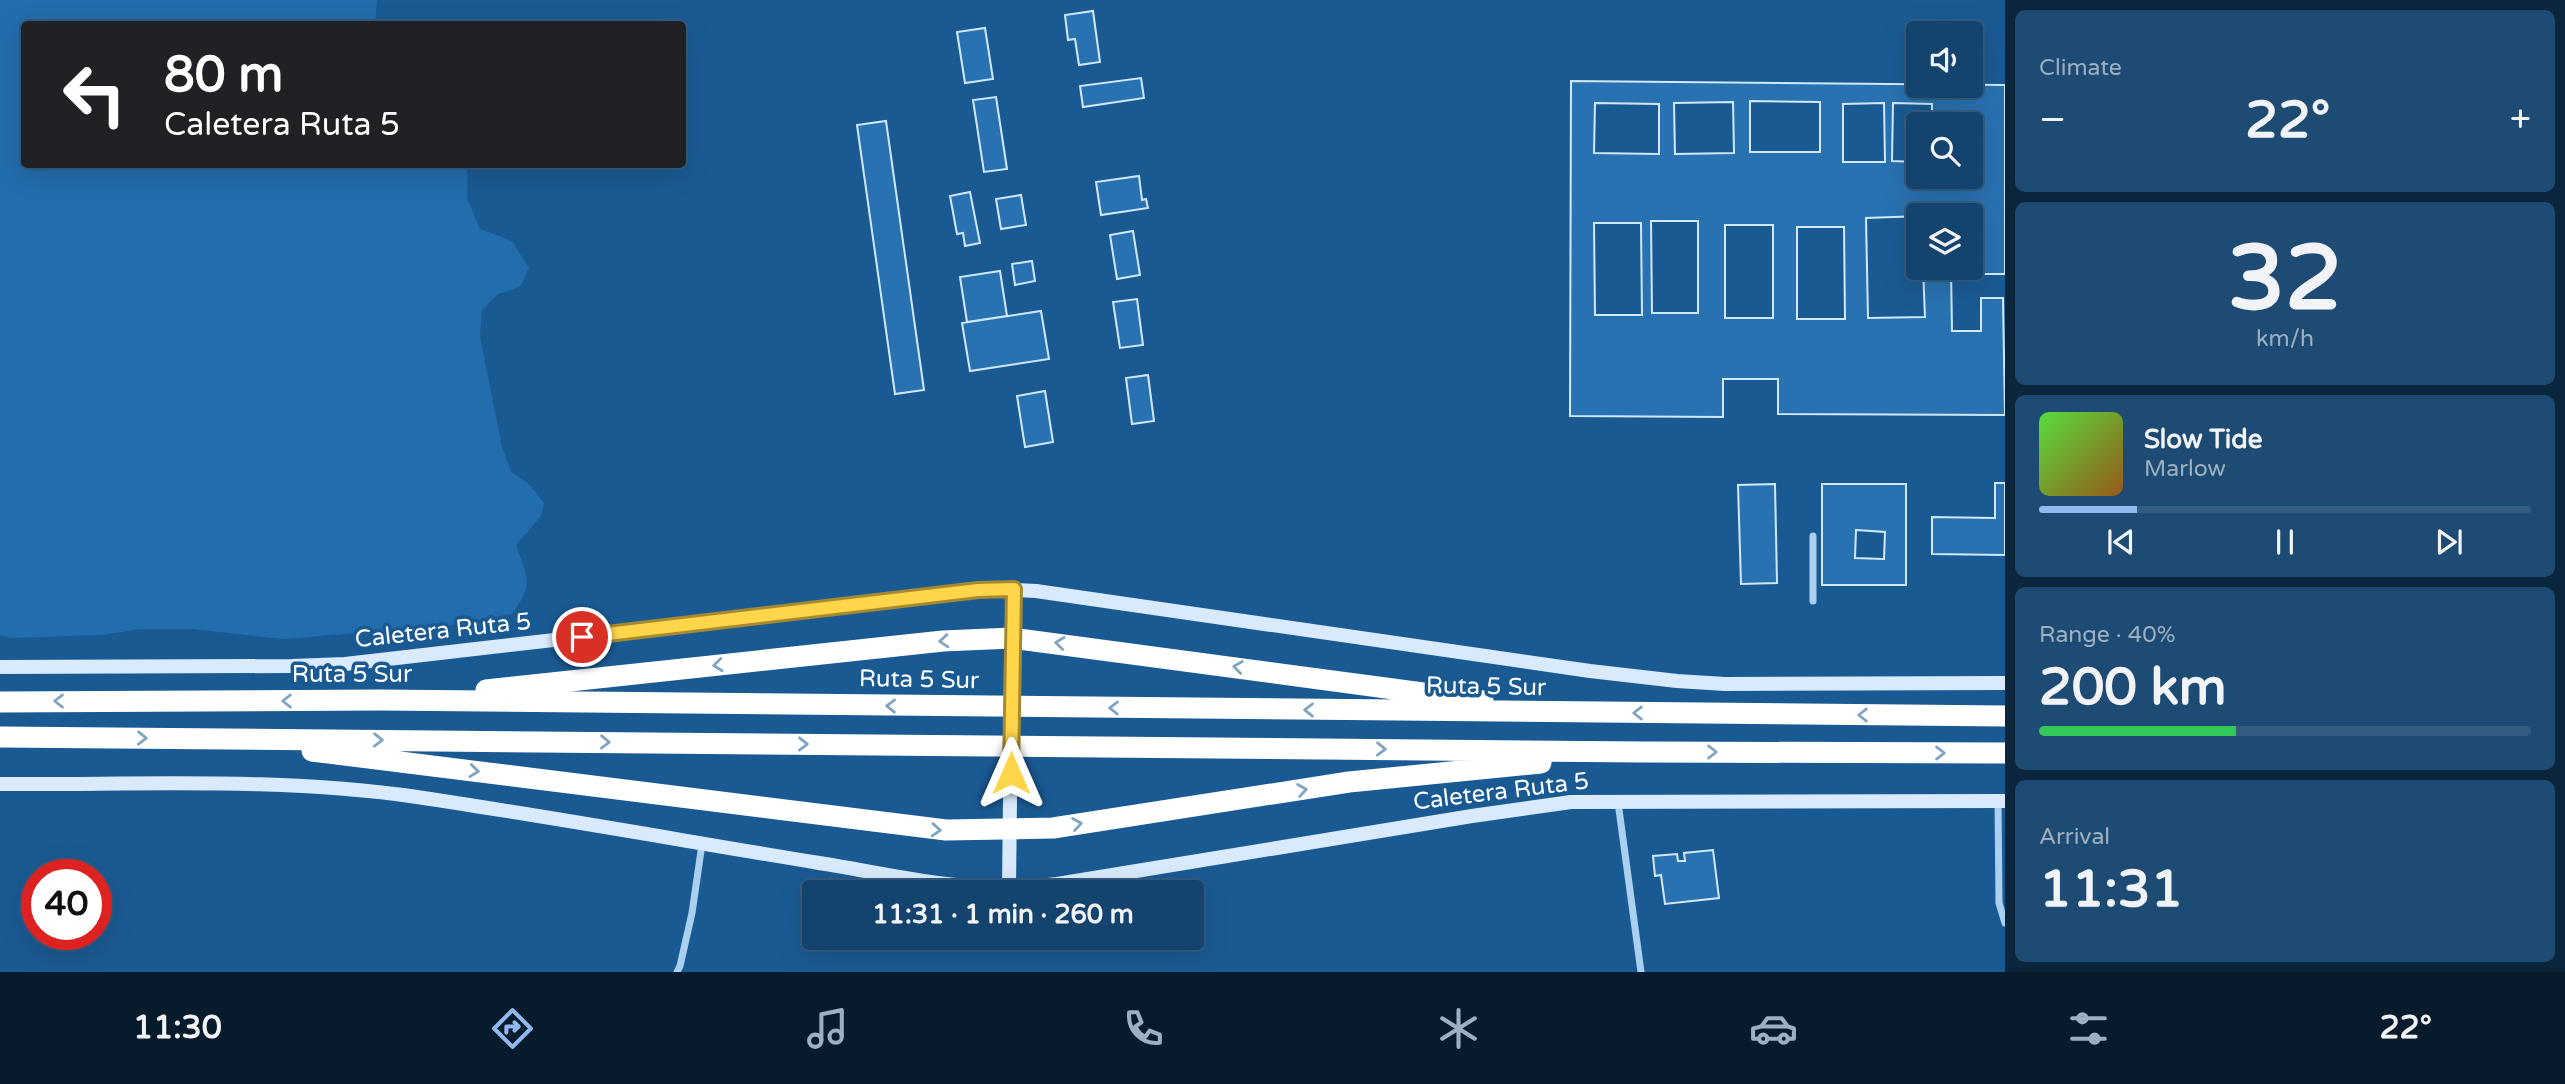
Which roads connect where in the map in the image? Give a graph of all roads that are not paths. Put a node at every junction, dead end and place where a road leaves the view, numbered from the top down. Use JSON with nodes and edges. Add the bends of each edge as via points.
{"nodes":[{"id":1,"x":1813,"y":536,"type":"dead end"},
{"id":2,"x":1014,"y":589,"type":"junction"},
{"id":3,"x":1813,"y":601,"type":"dead end"},
{"id":4,"x":1012,"y":638,"type":"junction"},
{"id":5,"x":0,"y":667,"type":"edge"},
{"id":6,"x":2005,"y":683,"type":"edge"},
{"id":7,"x":380,"y":700,"type":"junction"},
{"id":8,"x":0,"y":702,"type":"edge"},
{"id":9,"x":1573,"y":713,"type":"junction"},
{"id":10,"x":2005,"y":716,"type":"edge"},
{"id":11,"x":0,"y":737,"type":"edge"},
{"id":12,"x":211,"y":739,"type":"junction"},
{"id":13,"x":1644,"y":752,"type":"junction"},
{"id":14,"x":2005,"y":753,"type":"edge"},
{"id":15,"x":0,"y":784,"type":"edge"},
{"id":16,"x":1618,"y":801,"type":"junction"},
{"id":17,"x":2001,"y":801,"type":"edge"},
{"id":18,"x":1010,"y":831,"type":"junction"},
{"id":19,"x":702,"y":844,"type":"junction"},
{"id":20,"x":912,"y":880,"type":"edge"},
{"id":21,"x":1009,"y":880,"type":"edge"},
{"id":22,"x":1081,"y":880,"type":"edge"},
{"id":23,"x":2005,"y":923,"type":"edge"},
{"id":24,"x":677,"y":972,"type":"edge"},
{"id":25,"x":1641,"y":972,"type":"edge"}],
"edges":[{"from":1,"to":3,"type":"street"},
{"from":2,"to":4,"type":"street"},
{"from":2,"to":5,"type":"street","name":"Caletera Ruta 5","via":[[345,664]]},
{"from":2,"to":6,"type":"street","name":"Caletera Ruta 5","via":[[1677,681]]},
{"from":4,"to":7,"type":"highway","one_way":true,"via":[[943,641]]},
{"from":9,"to":4,"type":"highway","one_way":true},
{"from":4,"to":18,"type":"street","bridge":true},
{"from":7,"to":8,"type":"highway","name":"Ruta 5 Sur","one_way":true},
{"from":9,"to":7,"type":"highway","name":"Ruta 5 Sur","one_way":true},
{"from":10,"to":9,"type":"highway","name":"Ruta 5 Sur","one_way":true},
{"from":11,"to":12,"type":"highway","one_way":true},
{"from":12,"to":13,"type":"highway","one_way":true},
{"from":12,"to":18,"type":"highway","one_way":true,"via":[[930,830]]},
{"from":13,"to":14,"type":"highway","one_way":true},
{"from":18,"to":13,"type":"highway","one_way":true,"via":[[1349,782]]},
{"from":15,"to":19,"type":"street","name":"Caletera Ruta 5","via":[[371,791]]},
{"from":16,"to":17,"type":"street","name":"Caletera Ruta 5"},
{"from":16,"to":22,"type":"street","name":"Caletera Ruta 5","via":[[1472,816]]},
{"from":16,"to":25,"type":"street"},
{"from":17,"to":23,"type":"street","via":[[1998,903]]},
{"from":18,"to":21,"type":"street"},
{"from":19,"to":20,"type":"street","name":"Caletera Ruta 5"},
{"from":19,"to":24,"type":"street"}]}
